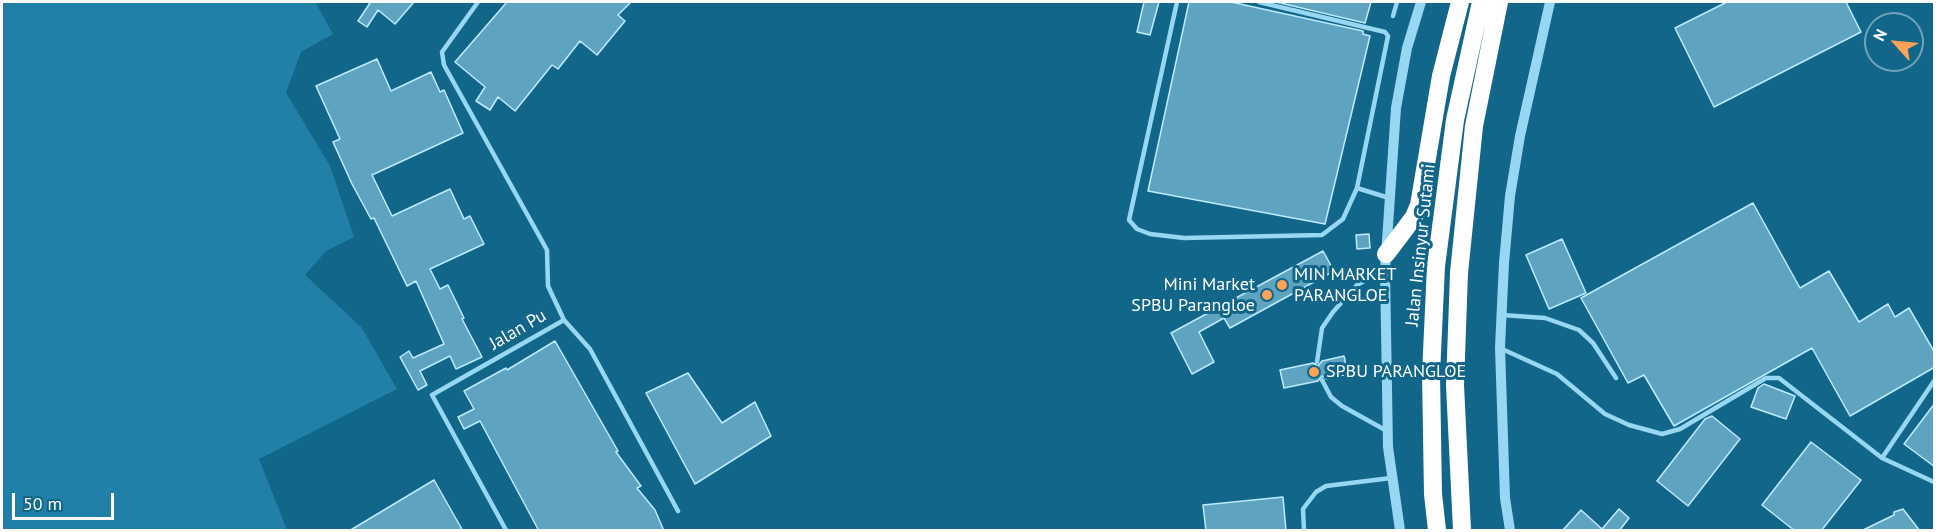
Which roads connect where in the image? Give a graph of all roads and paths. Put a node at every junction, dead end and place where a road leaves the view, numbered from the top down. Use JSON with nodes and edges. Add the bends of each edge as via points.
{"nodes":[{"id":1,"x":478,"y":2,"type":"edge"},
{"id":2,"x":1177,"y":2,"type":"edge"},
{"id":3,"x":1259,"y":2,"type":"edge"},
{"id":4,"x":1397,"y":2,"type":"edge"},
{"id":5,"x":1421,"y":2,"type":"edge"},
{"id":6,"x":1460,"y":2,"type":"edge"},
{"id":7,"x":1481,"y":2,"type":"edge"},
{"id":8,"x":1499,"y":2,"type":"edge"},
{"id":9,"x":1550,"y":2,"type":"edge"},
{"id":10,"x":1394,"y":16,"type":"dead end"},
{"id":11,"x":1357,"y":188,"type":"junction"},
{"id":12,"x":1389,"y":198,"type":"junction"},
{"id":13,"x":1386,"y":262,"type":"junction"},
{"id":14,"x":1502,"y":315,"type":"junction"},
{"id":15,"x":564,"y":320,"type":"junction"},
{"id":16,"x":1500,"y":347,"type":"junction"},
{"id":17,"x":1317,"y":362,"type":"dead end"},
{"id":18,"x":1616,"y":378,"type":"dead end"},
{"id":19,"x":1322,"y":380,"type":"dead end"},
{"id":20,"x":1935,"y":381,"type":"edge"},
{"id":21,"x":1388,"y":431,"type":"junction"},
{"id":22,"x":1882,"y":458,"type":"junction"},
{"id":23,"x":1391,"y":478,"type":"junction"},
{"id":24,"x":1935,"y":482,"type":"edge"},
{"id":25,"x":678,"y":511,"type":"dead end"},
{"id":26,"x":506,"y":531,"type":"edge"},
{"id":27,"x":1304,"y":531,"type":"edge"},
{"id":28,"x":1400,"y":531,"type":"edge"},
{"id":29,"x":1437,"y":531,"type":"edge"},
{"id":30,"x":1462,"y":531,"type":"edge"},
{"id":31,"x":1510,"y":531,"type":"edge"}],
"edges":[{"from":1,"to":15,"type":"lane","name":"Jalan Pu","via":[[442,52],[444,65],[547,250],[548,286]]},
{"from":2,"to":11,"type":"lane","via":[[1129,220],[1137,229],[1184,238],[1322,235],[1343,219]]},
{"from":3,"to":11,"type":"lane","via":[[1388,36]]},
{"from":4,"to":10,"type":"lane"},
{"from":5,"to":12,"type":"street","via":[[1407,48],[1396,108]]},
{"from":6,"to":13,"type":"highway","via":[[1441,75],[1419,205]]},
{"from":7,"to":29,"type":"highway","name":"Jalan Insinyur Sutami","via":[[1455,120],[1436,266],[1431,374]]},
{"from":8,"to":30,"type":"highway","via":[[1474,126],[1459,273],[1455,385]]},
{"from":9,"to":14,"type":"street","via":[[1512,186]]},
{"from":11,"to":12,"type":"lane"},
{"from":12,"to":13,"type":"street"},
{"from":13,"to":17,"type":"lane","via":[[1357,285],[1322,328]]},
{"from":13,"to":21,"type":"street"},
{"from":14,"to":16,"type":"street"},
{"from":14,"to":18,"type":"lane","via":[[1545,318],[1579,330],[1593,343]]},
{"from":15,"to":25,"type":"lane","via":[[590,348]]},
{"from":15,"to":26,"type":"lane","name":"Jalan Pu","via":[[432,395]]},
{"from":16,"to":22,"type":"lane","via":[[1557,375],[1605,414],[1662,434],[1680,429],[1766,378],[1779,378]]},
{"from":16,"to":31,"type":"street","via":[[1505,498]]},
{"from":19,"to":21,"type":"lane","via":[[1331,397],[1342,406]]},
{"from":20,"to":22,"type":"lane"},
{"from":21,"to":23,"type":"street"},
{"from":22,"to":24,"type":"lane"},
{"from":23,"to":27,"type":"lane","via":[[1326,486],[1316,492],[1303,509]]},
{"from":23,"to":28,"type":"street"}]}
